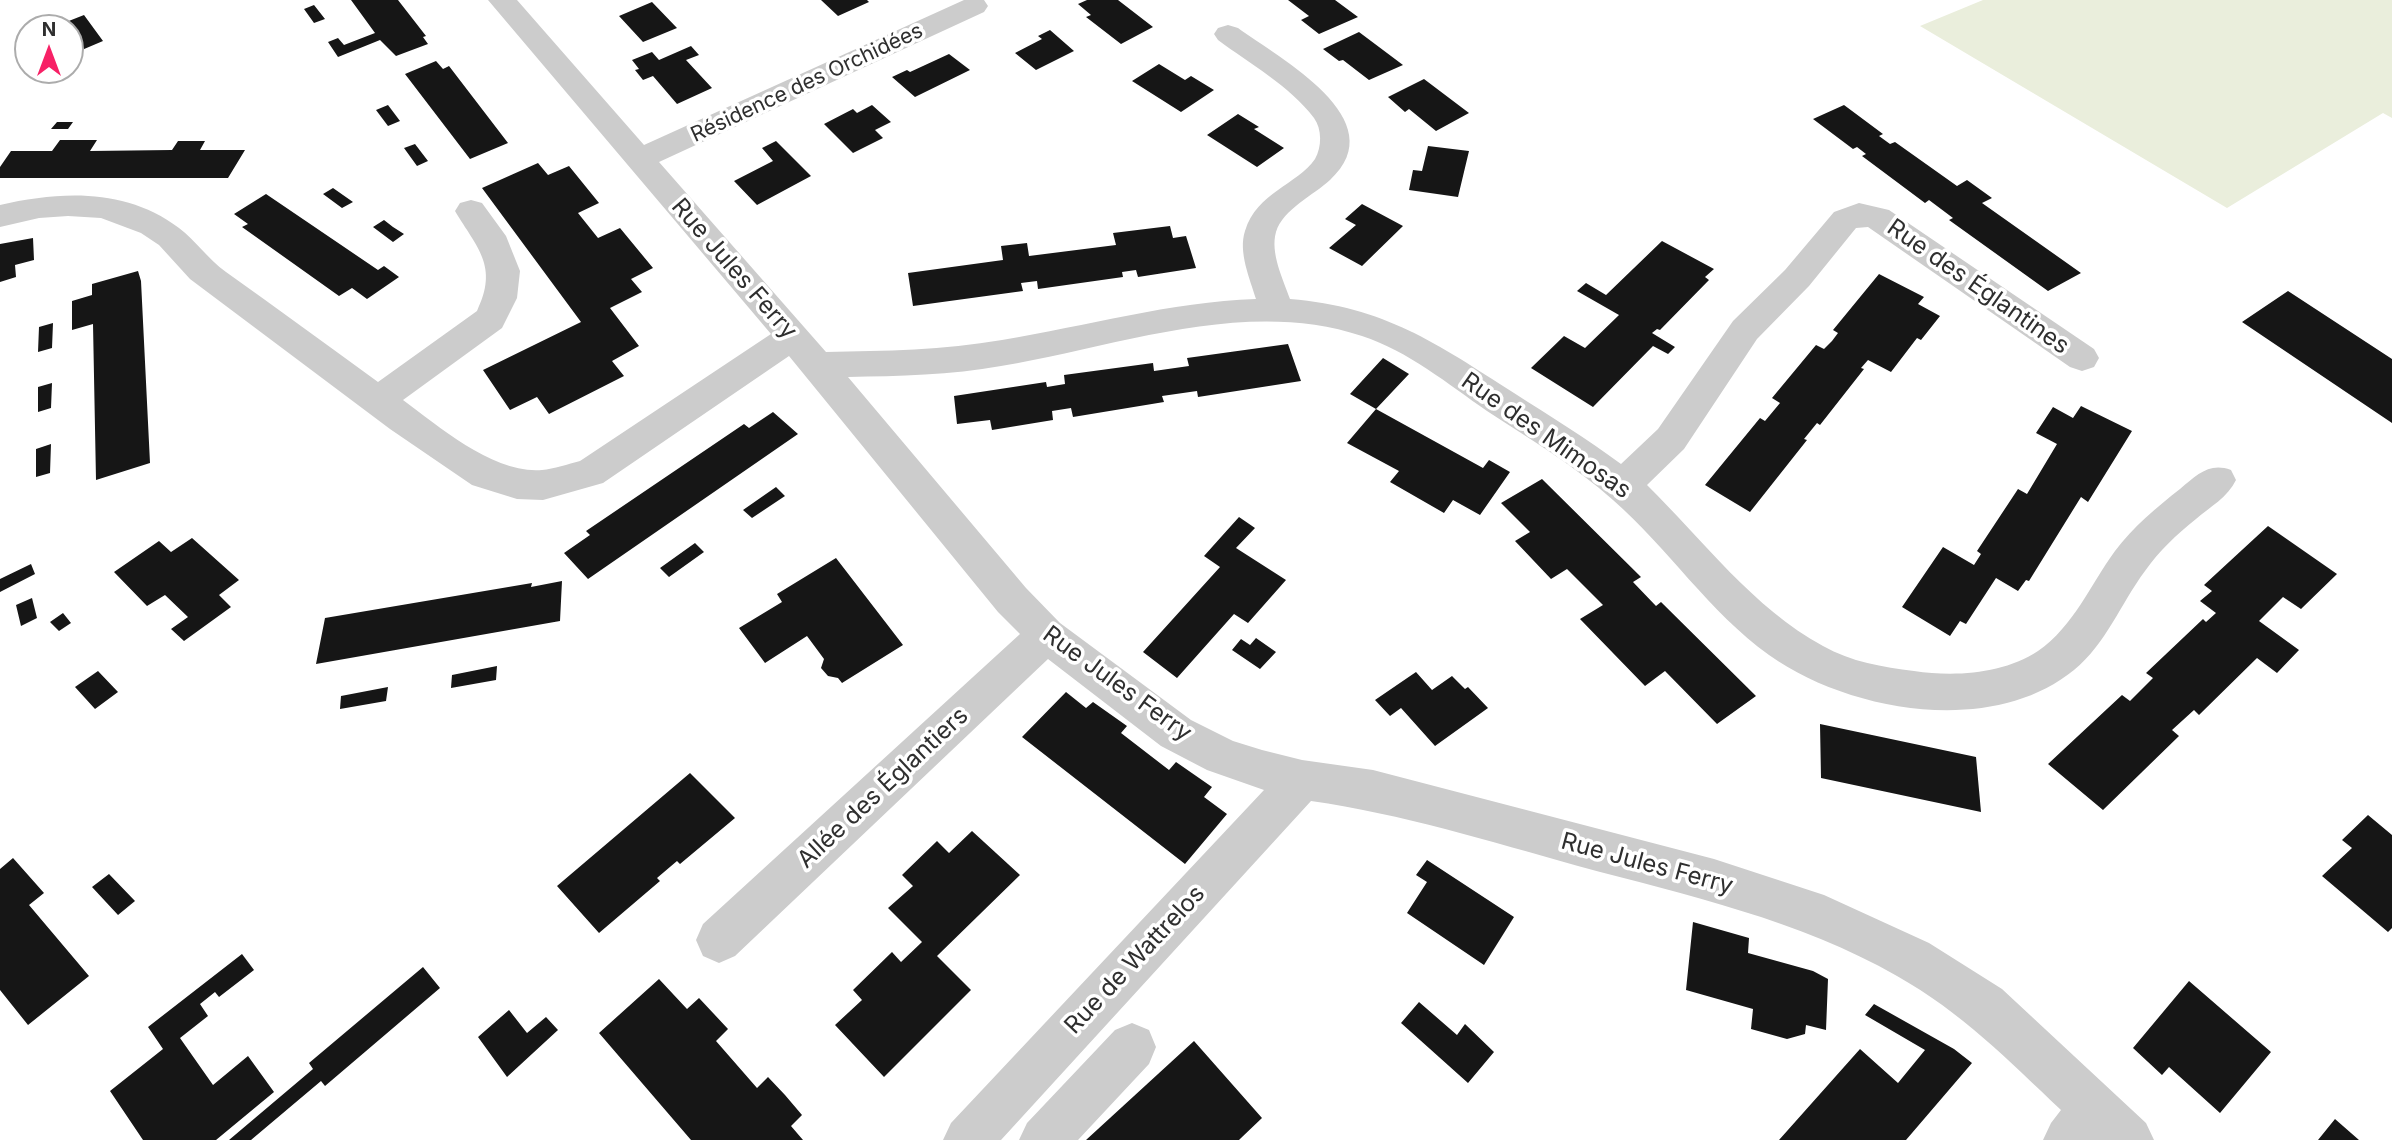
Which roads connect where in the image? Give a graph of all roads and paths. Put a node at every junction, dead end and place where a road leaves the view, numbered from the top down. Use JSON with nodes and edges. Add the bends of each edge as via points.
{"nodes":[{"id":1,"x":502,"y":0,"type":"edge"},
{"id":2,"x":974,"y":6,"type":"dead end"},
{"id":3,"x":1228,"y":34,"type":"dead end"},
{"id":4,"x":639,"y":159,"type":"junction"},
{"id":5,"x":471,"y":211,"type":"dead end"},
{"id":6,"x":0,"y":216,"type":"edge"},
{"id":7,"x":1277,"y":312,"type":"junction"},
{"id":8,"x":805,"y":351,"type":"junction"},
{"id":9,"x":2082,"y":358,"type":"dead end"},
{"id":10,"x":377,"y":400,"type":"junction"},
{"id":11,"x":2218,"y":480,"type":"dead end"},
{"id":12,"x":1622,"y":485,"type":"junction"},
{"id":13,"x":1046,"y":635,"type":"junction"},
{"id":14,"x":1302,"y":780,"type":"junction"},
{"id":15,"x":719,"y":940,"type":"dead end"},
{"id":16,"x":1132,"y":1047,"type":"dead end"},
{"id":17,"x":2104,"y":1132,"type":"edge"},
{"id":18,"x":968,"y":1140,"type":"edge"},
{"id":19,"x":1044,"y":1140,"type":"edge"}],
"edges":[{"from":1,"to":4,"type":"street","name":"Rue Jules Ferry"},
{"from":2,"to":4,"type":"street","name":"Résidence des Orchidées"},
{"from":3,"to":7,"type":"street","via":[[1308,96],[1330,118],[1336,136],[1333,154],[1323,169],[1274,210],[1261,229],[1259,248]]},
{"from":4,"to":8,"type":"street","name":"Rue Jules Ferry"},
{"from":5,"to":10,"type":"street","via":[[495,244],[504,271],[500,298],[490,319]]},
{"from":6,"to":10,"type":"street","via":[[68,205],[101,207],[152,225],[202,271]]},
{"from":7,"to":8,"type":"street","name":"Rue des Mimosas","via":[[1182,319],[956,359]]},
{"from":7,"to":12,"type":"street","name":"Rue des Mimosas","via":[[1338,317],[1406,342]]},
{"from":8,"to":10,"type":"street","via":[[590,473],[543,485],[485,475]]},
{"from":8,"to":13,"type":"street","name":"Rue Jules Ferry"},
{"from":9,"to":12,"type":"street","name":"Rue des Églantines","via":[[1878,218],[1859,214],[1845,220],[1745,330],[1671,439]]},
{"from":11,"to":12,"type":"street","name":"Rue des Mimosas","via":[[2161,525],[2130,559],[2079,641],[2049,666],[2009,682],[1936,692],[1858,681],[1813,664],[1777,641]]},
{"from":13,"to":14,"type":"street","name":"Rue Jules Ferry","via":[[1176,733],[1262,770]]},
{"from":13,"to":15,"type":"street","name":"Allée des Églantiers"},
{"from":14,"to":17,"type":"street","name":"Rue Jules Ferry","via":[[1373,790],[1714,881],[1808,911],[1913,958],[1985,1006]]},
{"from":14,"to":18,"type":"street","name":"Rue de Wattrelos"},
{"from":16,"to":19,"type":"street"}]}
